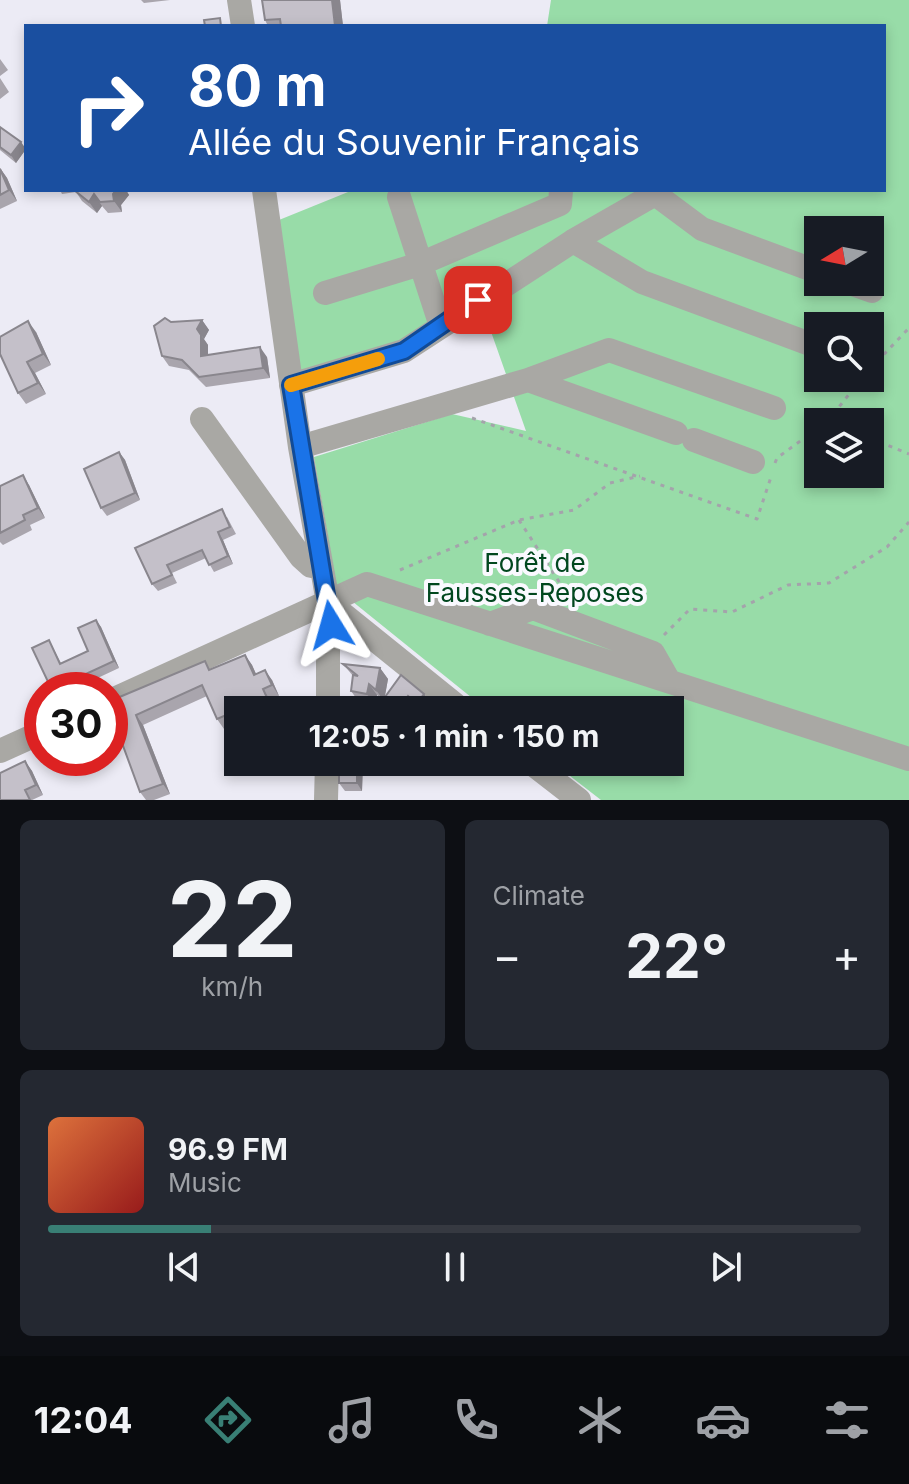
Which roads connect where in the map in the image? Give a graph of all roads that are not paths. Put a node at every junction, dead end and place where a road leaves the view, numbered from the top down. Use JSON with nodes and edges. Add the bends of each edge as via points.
{"nodes":[{"id":1,"x":239,"y":0,"type":"edge"},
{"id":2,"x":243,"y":24,"type":"edge"},
{"id":3,"x":264,"y":192,"type":"edge"},
{"id":4,"x":561,"y":192,"type":"edge"},
{"id":5,"x":397,"y":194,"type":"edge"},
{"id":6,"x":573,"y":241,"type":"junction"},
{"id":7,"x":420,"y":264,"type":"junction"},
{"id":8,"x":804,"y":267,"type":"edge"},
{"id":9,"x":320,"y":297,"type":"dead end"},
{"id":10,"x":441,"y":326,"type":"junction"},
{"id":11,"x":804,"y":342,"type":"edge"},
{"id":12,"x":518,"y":381,"type":"junction"},
{"id":13,"x":291,"y":385,"type":"junction"},
{"id":14,"x":774,"y":408,"type":"dead end"},
{"id":15,"x":202,"y":419,"type":"dead end"},
{"id":16,"x":300,"y":447,"type":"junction"},
{"id":17,"x":753,"y":462,"type":"dead end"},
{"id":18,"x":321,"y":565,"type":"junction"},
{"id":19,"x":328,"y":602,"type":"junction"},
{"id":20,"x":490,"y":624,"type":"junction"},
{"id":21,"x":669,"y":681,"type":"junction"},
{"id":22,"x":128,"y":693,"type":"edge"},
{"id":23,"x":328,"y":696,"type":"edge"},
{"id":24,"x":445,"y":696,"type":"edge"},
{"id":25,"x":24,"y":740,"type":"edge"},
{"id":26,"x":0,"y":751,"type":"edge"},
{"id":27,"x":909,"y":759,"type":"edge"},
{"id":28,"x":327,"y":776,"type":"edge"},
{"id":29,"x":548,"y":776,"type":"edge"},
{"id":30,"x":326,"y":800,"type":"edge"},
{"id":31,"x":579,"y":800,"type":"edge"}],
"edges":[{"from":1,"to":2,"type":"street"},
{"from":3,"to":13,"type":"street"},
{"from":4,"to":7,"type":"street","via":[[560,204]]},
{"from":5,"to":7,"type":"street"},
{"from":6,"to":8,"type":"street","via":[[655,194],[702,229]]},
{"from":6,"to":10,"type":"street"},
{"from":6,"to":11,"type":"street","via":[[642,282]]},
{"from":7,"to":9,"type":"street"},
{"from":7,"to":10,"type":"street"},
{"from":10,"to":13,"type":"street","via":[[404,351]]},
{"from":12,"to":14,"type":"street","via":[[609,350]]},
{"from":12,"to":16,"type":"street"},
{"from":12,"to":17,"type":"street"},
{"from":13,"to":16,"type":"street"},
{"from":15,"to":18,"type":"street","via":[[301,557],[311,566]]},
{"from":16,"to":18,"type":"street"},
{"from":18,"to":19,"type":"street"},
{"from":19,"to":20,"type":"street","via":[[367,584]]},
{"from":19,"to":22,"type":"street"},
{"from":19,"to":23,"type":"street"},
{"from":19,"to":24,"type":"street"},
{"from":20,"to":21,"type":"street"},
{"from":20,"to":21,"type":"street","via":[[533,608],[653,653]]},
{"from":21,"to":27,"type":"street"},
{"from":25,"to":26,"type":"street"},
{"from":28,"to":30,"type":"street"},
{"from":29,"to":31,"type":"street"}]}
